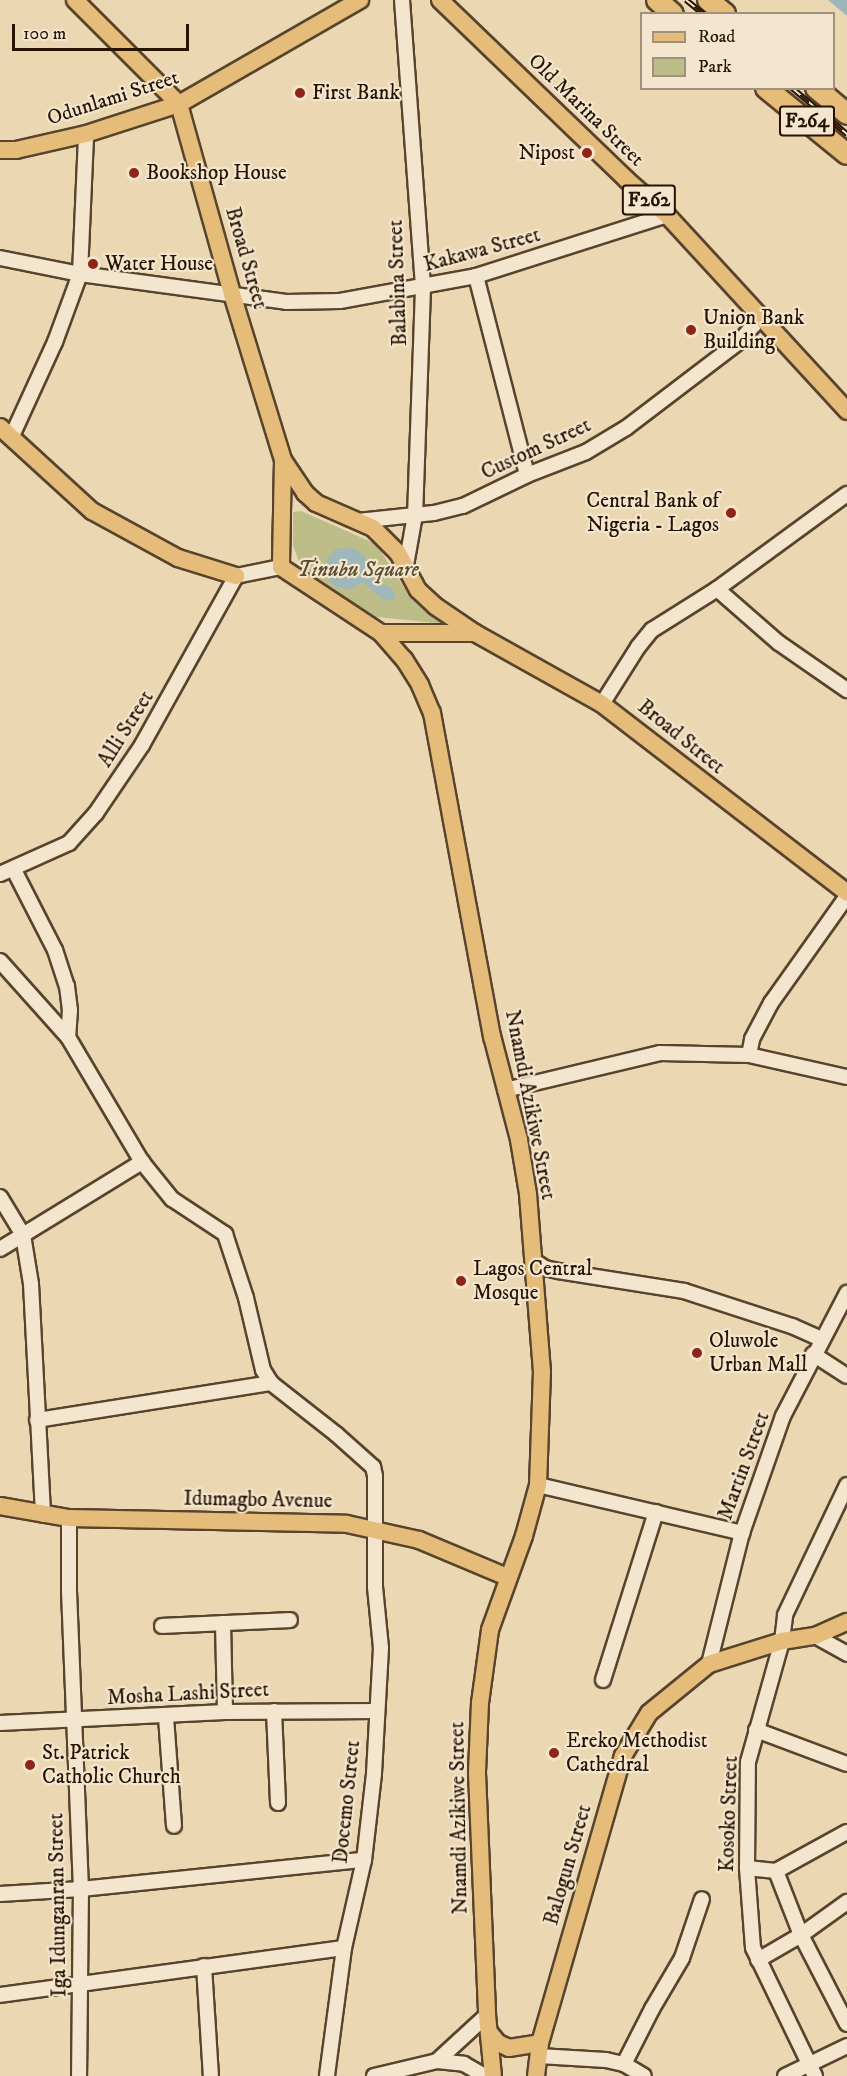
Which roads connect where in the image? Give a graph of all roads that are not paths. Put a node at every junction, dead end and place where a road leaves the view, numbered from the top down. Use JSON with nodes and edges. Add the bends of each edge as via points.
{"nodes":[{"id":1,"x":75,"y":0,"type":"edge"},
{"id":2,"x":360,"y":0,"type":"edge"},
{"id":3,"x":402,"y":0,"type":"edge"},
{"id":4,"x":440,"y":0,"type":"edge"},
{"id":5,"x":657,"y":0,"type":"edge"},
{"id":6,"x":708,"y":0,"type":"edge"},
{"id":7,"x":672,"y":12,"type":"edge"},
{"id":8,"x":722,"y":12,"type":"edge"},
{"id":9,"x":768,"y":90,"type":"edge"},
{"id":10,"x":818,"y":90,"type":"edge"},
{"id":11,"x":179,"y":104,"type":"junction"},
{"id":12,"x":847,"y":114,"type":"edge"},
{"id":13,"x":86,"y":134,"type":"junction"},
{"id":14,"x":0,"y":150,"type":"edge"},
{"id":15,"x":847,"y":154,"type":"edge"},
{"id":16,"x":667,"y":215,"type":"junction"},
{"id":17,"x":0,"y":258,"type":"edge"},
{"id":18,"x":80,"y":274,"type":"junction"},
{"id":19,"x":476,"y":276,"type":"junction"},
{"id":20,"x":423,"y":288,"type":"junction"},
{"id":21,"x":232,"y":294,"type":"junction"},
{"id":22,"x":756,"y":312,"type":"junction"},
{"id":23,"x":847,"y":411,"type":"edge"},
{"id":24,"x":5,"y":433,"type":"edge"},
{"id":25,"x":283,"y":460,"type":"junction"},
{"id":26,"x":527,"y":475,"type":"junction"},
{"id":27,"x":847,"y":494,"type":"edge"},
{"id":28,"x":415,"y":515,"type":"junction"},
{"id":29,"x":358,"y":521,"type":"junction"},
{"id":30,"x":406,"y":565,"type":"junction"},
{"id":31,"x":281,"y":567,"type":"junction"},
{"id":32,"x":236,"y":576,"type":"junction"},
{"id":33,"x":717,"y":589,"type":"junction"},
{"id":34,"x":381,"y":633,"type":"junction"},
{"id":35,"x":475,"y":633,"type":"junction"},
{"id":36,"x":847,"y":690,"type":"edge"},
{"id":37,"x":603,"y":704,"type":"junction"},
{"id":38,"x":7,"y":872,"type":"edge"},
{"id":39,"x":847,"y":894,"type":"edge"},
{"id":40,"x":0,"y":961,"type":"edge"},
{"id":41,"x":68,"y":1037,"type":"junction"},
{"id":42,"x":749,"y":1055,"type":"junction"},
{"id":43,"x":847,"y":1077,"type":"edge"},
{"id":44,"x":505,"y":1090,"type":"junction"},
{"id":45,"x":142,"y":1162,"type":"junction"},
{"id":46,"x":0,"y":1197,"type":"edge"},
{"id":47,"x":23,"y":1235,"type":"junction"},
{"id":48,"x":0,"y":1249,"type":"edge"},
{"id":49,"x":533,"y":1260,"type":"junction"},
{"id":50,"x":847,"y":1293,"type":"edge"},
{"id":51,"x":821,"y":1339,"type":"junction"},
{"id":52,"x":813,"y":1354,"type":"junction"},
{"id":53,"x":847,"y":1376,"type":"edge"},
{"id":54,"x":271,"y":1383,"type":"junction"},
{"id":55,"x":37,"y":1420,"type":"junction"},
{"id":56,"x":538,"y":1485,"type":"junction"},
{"id":57,"x":847,"y":1485,"type":"edge"},
{"id":58,"x":0,"y":1506,"type":"edge"},
{"id":59,"x":656,"y":1512,"type":"junction"},
{"id":60,"x":43,"y":1515,"type":"junction"},
{"id":61,"x":69,"y":1518,"type":"junction"},
{"id":62,"x":376,"y":1531,"type":"junction"},
{"id":63,"x":742,"y":1533,"type":"junction"},
{"id":64,"x":507,"y":1577,"type":"junction"},
{"id":65,"x":290,"y":1620,"type":"dead end"},
{"id":66,"x":847,"y":1622,"type":"edge"},
{"id":67,"x":222,"y":1623,"type":"junction"},
{"id":68,"x":162,"y":1626,"type":"dead end"},
{"id":69,"x":815,"y":1636,"type":"junction"},
{"id":70,"x":782,"y":1641,"type":"junction"},
{"id":71,"x":847,"y":1654,"type":"edge"},
{"id":72,"x":709,"y":1664,"type":"junction"},
{"id":73,"x":603,"y":1680,"type":"dead end"},
{"id":74,"x":274,"y":1711,"type":"junction"},
{"id":75,"x":377,"y":1711,"type":"junction"},
{"id":76,"x":225,"y":1712,"type":"junction"},
{"id":77,"x":166,"y":1717,"type":"junction"},
{"id":78,"x":75,"y":1720,"type":"junction"},
{"id":79,"x":0,"y":1723,"type":"edge"},
{"id":80,"x":756,"y":1730,"type":"junction"},
{"id":81,"x":847,"y":1764,"type":"edge"},
{"id":82,"x":278,"y":1803,"type":"dead end"},
{"id":83,"x":174,"y":1826,"type":"dead end"},
{"id":84,"x":847,"y":1832,"type":"edge"},
{"id":85,"x":364,"y":1860,"type":"junction"},
{"id":86,"x":747,"y":1868,"type":"junction"},
{"id":87,"x":776,"y":1871,"type":"junction"},
{"id":88,"x":81,"y":1889,"type":"junction"},
{"id":89,"x":0,"y":1894,"type":"edge"},
{"id":90,"x":702,"y":1899,"type":"dead end"},
{"id":91,"x":847,"y":1902,"type":"edge"},
{"id":92,"x":801,"y":1935,"type":"junction"},
{"id":93,"x":344,"y":1948,"type":"junction"},
{"id":94,"x":758,"y":1960,"type":"junction"},
{"id":95,"x":204,"y":1966,"type":"junction"},
{"id":96,"x":81,"y":1984,"type":"junction"},
{"id":97,"x":0,"y":1995,"type":"edge"},
{"id":98,"x":488,"y":2023,"type":"junction"},
{"id":99,"x":847,"y":2025,"type":"edge"},
{"id":100,"x":847,"y":2046,"type":"edge"},
{"id":101,"x":540,"y":2050,"type":"junction"},
{"id":102,"x":809,"y":2063,"type":"junction"},
{"id":103,"x":624,"y":2064,"type":"junction"},
{"id":104,"x":432,"y":2067,"type":"edge"},
{"id":105,"x":641,"y":2075,"type":"edge"},
{"id":106,"x":79,"y":2076,"type":"edge"},
{"id":107,"x":211,"y":2076,"type":"edge"},
{"id":108,"x":327,"y":2076,"type":"edge"},
{"id":109,"x":374,"y":2076,"type":"edge"},
{"id":110,"x":485,"y":2076,"type":"edge"},
{"id":111,"x":493,"y":2076,"type":"edge"},
{"id":112,"x":536,"y":2076,"type":"edge"},
{"id":113,"x":785,"y":2076,"type":"edge"},
{"id":114,"x":815,"y":2076,"type":"edge"}],
"edges":[{"from":1,"to":11,"type":"main road","name":"Broad Street"},
{"from":2,"to":11,"type":"main road","name":"Odunlami Street"},
{"from":3,"to":20,"type":"street","name":"Balabina Street"},
{"from":4,"to":16,"type":"main road","name":"Old Marina Street","number":"F262"},
{"from":5,"to":7,"type":"highway"},
{"from":6,"to":8,"type":"highway"},
{"from":9,"to":15,"type":"highway","number":"F264"},
{"from":10,"to":12,"type":"highway","number":"F264"},
{"from":11,"to":13,"type":"main road","name":"Odunlami Street"},
{"from":11,"to":21,"type":"main road","name":"Broad Street"},
{"from":13,"to":14,"type":"main road","name":"Odunlami Street"},
{"from":13,"to":18,"type":"street"},
{"from":16,"to":19,"type":"street","name":"Kakawa Street"},
{"from":16,"to":22,"type":"main road","name":"Old Marina Street","number":"F262"},
{"from":17,"to":18,"type":"street","name":"Kakawa Street"},
{"from":18,"to":21,"type":"street","name":"Kakawa Street"},
{"from":18,"to":24,"type":"street","via":[[55,342]]},
{"from":19,"to":20,"type":"street","name":"Kakawa Street"},
{"from":19,"to":26,"type":"street"},
{"from":20,"to":21,"type":"street","name":"Kakawa Street","via":[[340,301],[286,302]]},
{"from":20,"to":28,"type":"street","name":"Balabina Street"},
{"from":21,"to":25,"type":"main road","name":"Broad Street"},
{"from":22,"to":23,"type":"main road","name":"Old Marina Street","number":"F262"},
{"from":22,"to":26,"type":"street","name":"Custom Street","via":[[754,325],[739,342],[626,428],[586,452]]},
{"from":24,"to":32,"type":"main road","via":[[92,511],[178,558]]},
{"from":25,"to":29,"type":"main road","name":"Broad Street","via":[[316,503]]},
{"from":25,"to":31,"type":"main road","name":"Broad Street"},
{"from":26,"to":28,"type":"street","name":"Custom Street","via":[[463,506]]},
{"from":27,"to":33,"type":"street"},
{"from":28,"to":29,"type":"street","name":"Custom Street"},
{"from":28,"to":30,"type":"street","name":"Balabina Street"},
{"from":29,"to":30,"type":"main road","name":"Broad Street","via":[[374,528]]},
{"from":30,"to":35,"type":"main road","name":"Broad Street","via":[[418,590]]},
{"from":31,"to":32,"type":"street"},
{"from":31,"to":34,"type":"main road","name":"Nnamdi Azikiwe Street"},
{"from":32,"to":38,"type":"street","name":"Alli Street","via":[[142,745],[96,813],[69,843]]},
{"from":33,"to":36,"type":"street","via":[[779,643]]},
{"from":33,"to":37,"type":"street","via":[[652,630]]},
{"from":34,"to":35,"type":"main road","name":"Broad Street"},
{"from":34,"to":44,"type":"main road","name":"Nnamdi Azikiwe Street","via":[[404,659],[432,713]]},
{"from":35,"to":37,"type":"main road","name":"Broad Street"},
{"from":37,"to":39,"type":"main road","name":"Broad Street"},
{"from":38,"to":41,"type":"street","via":[[58,959],[67,986]]},
{"from":39,"to":42,"type":"street","via":[[771,1003],[752,1039]]},
{"from":40,"to":41,"type":"street"},
{"from":41,"to":45,"type":"street"},
{"from":42,"to":43,"type":"street"},
{"from":42,"to":44,"type":"street","via":[[660,1053]]},
{"from":44,"to":49,"type":"main road","name":"Nnamdi Azikiwe Street","via":[[519,1140]]},
{"from":45,"to":47,"type":"street"},
{"from":45,"to":54,"type":"street","via":[[172,1198],[225,1234],[246,1298],[263,1370]]},
{"from":46,"to":47,"type":"street"},
{"from":47,"to":48,"type":"street"},
{"from":47,"to":55,"type":"street","via":[[31,1284]]},
{"from":49,"to":51,"type":"street","via":[[558,1271],[684,1291]]},
{"from":49,"to":56,"type":"main road","name":"Nnamdi Azikiwe Street","via":[[542,1371]]},
{"from":50,"to":51,"type":"street","name":"Martin Street"},
{"from":51,"to":52,"type":"street","name":"Martin Street"},
{"from":52,"to":53,"type":"street"},
{"from":52,"to":63,"type":"street","name":"Martin Street","via":[[783,1416]]},
{"from":54,"to":55,"type":"street"},
{"from":54,"to":62,"type":"street","name":"Docemo Street","via":[[370,1463],[375,1476]]},
{"from":55,"to":60,"type":"street"},
{"from":56,"to":59,"type":"street"},
{"from":56,"to":64,"type":"main road","name":"Nnamdi Azikiwe Street","via":[[524,1536]]},
{"from":57,"to":70,"type":"street","name":"Kosoko Street","via":[[791,1599]]},
{"from":58,"to":60,"type":"main road","name":"Idumagbo Avenue"},
{"from":59,"to":63,"type":"street"},
{"from":59,"to":73,"type":"street"},
{"from":60,"to":61,"type":"main road","name":"Idumagbo Avenue"},
{"from":61,"to":62,"type":"main road","name":"Idumagbo Avenue","via":[[347,1524]]},
{"from":61,"to":78,"type":"street","name":"Iga Idunganran Street"},
{"from":62,"to":64,"type":"main road","name":"Idumagbo Avenue","via":[[419,1540]]},
{"from":62,"to":75,"type":"street","name":"Docemo Street","via":[[375,1587],[381,1648]]},
{"from":63,"to":72,"type":"street","name":"Martin Street"},
{"from":64,"to":98,"type":"main road","name":"Nnamdi Azikiwe Street","via":[[490,1630],[480,1703],[477,1773]]},
{"from":65,"to":67,"type":"street"},
{"from":66,"to":69,"type":"main road","name":"Balogun Street"},
{"from":67,"to":68,"type":"street"},
{"from":67,"to":76,"type":"street"},
{"from":69,"to":70,"type":"main road","name":"Balogun Street"},
{"from":69,"to":71,"type":"street"},
{"from":70,"to":72,"type":"main road","name":"Balogun Street"},
{"from":70,"to":80,"type":"street","name":"Kosoko Street"},
{"from":72,"to":101,"type":"main road","name":"Balogun Street","via":[[649,1713],[623,1756]]},
{"from":74,"to":75,"type":"street","name":"Mosha Lashi Street"},
{"from":74,"to":76,"type":"street","name":"Mosha Lashi Street"},
{"from":74,"to":82,"type":"street"},
{"from":75,"to":85,"type":"street","name":"Docemo Street"},
{"from":76,"to":77,"type":"street","name":"Mosha Lashi Street"},
{"from":77,"to":78,"type":"street","name":"Mosha Lashi Street"},
{"from":77,"to":83,"type":"street"},
{"from":78,"to":79,"type":"street","name":"Mosha Lashi Street"},
{"from":78,"to":88,"type":"street","name":"Iga Idunganran Street"},
{"from":80,"to":81,"type":"street"},
{"from":80,"to":86,"type":"street","name":"Kosoko Street","via":[[748,1762]]},
{"from":84,"to":87,"type":"street"},
{"from":85,"to":88,"type":"street"},
{"from":85,"to":93,"type":"street","name":"Docemo Street"},
{"from":86,"to":87,"type":"street"},
{"from":86,"to":94,"type":"street","name":"Kosoko Street","via":[[753,1948]]},
{"from":87,"to":92,"type":"street"},
{"from":88,"to":89,"type":"street"},
{"from":88,"to":96,"type":"street","name":"Iga Idunganran Street"},
{"from":90,"to":103,"type":"street","via":[[682,1958]]},
{"from":91,"to":92,"type":"street"},
{"from":92,"to":94,"type":"street"},
{"from":92,"to":99,"type":"street"},
{"from":93,"to":95,"type":"street"},
{"from":93,"to":108,"type":"street","name":"Docemo Street"},
{"from":94,"to":102,"type":"street","name":"Kosoko Street"},
{"from":95,"to":96,"type":"street"},
{"from":95,"to":107,"type":"street"},
{"from":96,"to":97,"type":"street"},
{"from":96,"to":106,"type":"street","name":"Iga Idunganran Street"},
{"from":98,"to":101,"type":"main road","via":[[498,2043],[509,2048]]},
{"from":98,"to":104,"type":"street"},
{"from":98,"to":111,"type":"main road","name":"Nnamdi Azikiwe Street"},
{"from":100,"to":102,"type":"street"},
{"from":101,"to":103,"type":"street"},
{"from":101,"to":112,"type":"main road","name":"Balogun Street"},
{"from":102,"to":113,"type":"street"},
{"from":102,"to":114,"type":"street","name":"Kosoko Street"},
{"from":103,"to":105,"type":"street"},
{"from":104,"to":109,"type":"street"},
{"from":104,"to":110,"type":"street","via":[[464,2064]]}]}
